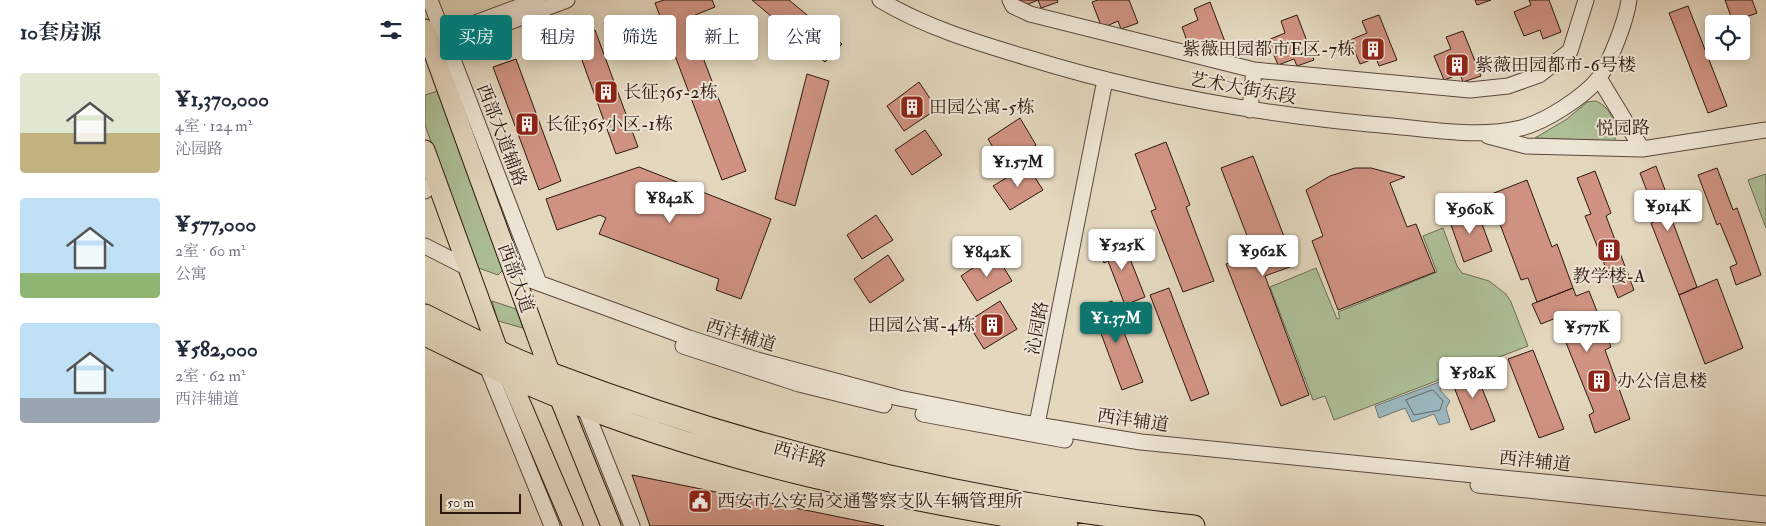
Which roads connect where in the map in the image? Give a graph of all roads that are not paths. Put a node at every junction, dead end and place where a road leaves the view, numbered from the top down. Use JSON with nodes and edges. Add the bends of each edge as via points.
{"nodes":[{"id":1,"x":430,"y":0,"type":"edge"},
{"id":2,"x":537,"y":0,"type":"edge"},
{"id":3,"x":567,"y":0,"type":"edge"},
{"id":4,"x":880,"y":0,"type":"edge"},
{"id":5,"x":1010,"y":0,"type":"edge"},
{"id":6,"x":1586,"y":0,"type":"edge"},
{"id":7,"x":1629,"y":0,"type":"edge"},
{"id":8,"x":433,"y":42,"type":"edge"},
{"id":9,"x":1254,"y":70,"type":"junction"},
{"id":10,"x":1599,"y":78,"type":"junction"},
{"id":11,"x":1105,"y":80,"type":"junction"},
{"id":12,"x":1250,"y":110,"type":"junction"},
{"id":13,"x":1766,"y":130,"type":"edge"},
{"id":14,"x":1480,"y":134,"type":"junction"},
{"id":15,"x":1642,"y":149,"type":"junction"},
{"id":16,"x":425,"y":150,"type":"edge"},
{"id":17,"x":430,"y":185,"type":"edge"},
{"id":18,"x":425,"y":246,"type":"edge"},
{"id":19,"x":468,"y":268,"type":"junction"},
{"id":20,"x":517,"y":280,"type":"junction"},
{"id":21,"x":539,"y":283,"type":"junction"},
{"id":22,"x":425,"y":315,"type":"edge"},
{"id":23,"x":425,"y":335,"type":"edge"},
{"id":24,"x":492,"y":357,"type":"junction"},
{"id":25,"x":508,"y":374,"type":"junction"},
{"id":26,"x":552,"y":374,"type":"junction"},
{"id":27,"x":559,"y":398,"type":"junction"},
{"id":28,"x":584,"y":406,"type":"junction"},
{"id":29,"x":1036,"y":430,"type":"junction"},
{"id":30,"x":1766,"y":504,"type":"edge"},
{"id":31,"x":1766,"y":515,"type":"edge"},
{"id":32,"x":552,"y":526,"type":"edge"},
{"id":33,"x":573,"y":526,"type":"edge"},
{"id":34,"x":611,"y":526,"type":"edge"},
{"id":35,"x":632,"y":526,"type":"edge"},
{"id":36,"x":1067,"y":526,"type":"edge"},
{"id":37,"x":1194,"y":526,"type":"edge"}],
"edges":[{"from":1,"to":8,"type":"street","name":"西部大道辅路"},
{"from":2,"to":8,"type":"street"},
{"from":3,"to":8,"type":"street"},
{"from":4,"to":11,"type":"street","name":"艺术大街东段","via":[[967,39]]},
{"from":5,"to":9,"type":"street","via":[[1013,6],[1030,14]]},
{"from":6,"to":9,"type":"street","via":[[1570,51],[1539,75],[1508,86],[1470,90]]},
{"from":7,"to":10,"type":"street","via":[[1620,34]]},
{"from":8,"to":20,"type":"main road","name":"西部大道"},
{"from":8,"to":21,"type":"street","name":"西部大道辅路"},
{"from":9,"to":12,"type":"street"},
{"from":10,"to":14,"type":"street","name":"艺术大街东段","via":[[1541,121],[1521,128]]},
{"from":10,"to":15,"type":"street"},
{"from":11,"to":12,"type":"street","name":"艺术大街东段"},
{"from":11,"to":29,"type":"street","name":"沁园路"},
{"from":12,"to":14,"type":"street","name":"艺术大街东段"},
{"from":13,"to":15,"type":"street","name":"悦园路"},
{"from":14,"to":15,"type":"street","name":"悦园路","via":[[1526,146]]},
{"from":16,"to":17,"type":"main road"},
{"from":17,"to":19,"type":"main road"},
{"from":18,"to":19,"type":"street"},
{"from":19,"to":24,"type":"main road"},
{"from":20,"to":21,"type":"street","name":"西沣辅道"},
{"from":20,"to":26,"type":"main road","name":"西部大道"},
{"from":20,"to":29,"type":"street","name":"西沣辅道","via":[[708,355],[790,381],[905,410]]},
{"from":21,"to":29,"type":"street","name":"西沣辅道","via":[[689,338],[821,378]]},
{"from":22,"to":24,"type":"highway","name":"西沣路"},
{"from":23,"to":24,"type":"highway","name":"西沣路"},
{"from":24,"to":25,"type":"highway","name":"西沣路"},
{"from":24,"to":26,"type":"highway","name":"西沣路"},
{"from":24,"to":32,"type":"street"},
{"from":25,"to":27,"type":"highway","name":"西沣路"},
{"from":25,"to":33,"type":"main road"},
{"from":26,"to":27,"type":"main road","name":"西部大道"},
{"from":26,"to":37,"type":"highway","name":"西沣路","via":[[734,436],[842,465],[1039,506]]},
{"from":27,"to":28,"type":"highway","name":"西沣路"},
{"from":27,"to":34,"type":"main road","name":"西部大道"},
{"from":28,"to":35,"type":"street"},
{"from":28,"to":36,"type":"highway","name":"西沣路","via":[[727,455],[914,498]]},
{"from":29,"to":30,"type":"street","name":"西沣辅道"},
{"from":29,"to":31,"type":"street","name":"西沣辅道","via":[[1135,450]]}]}
